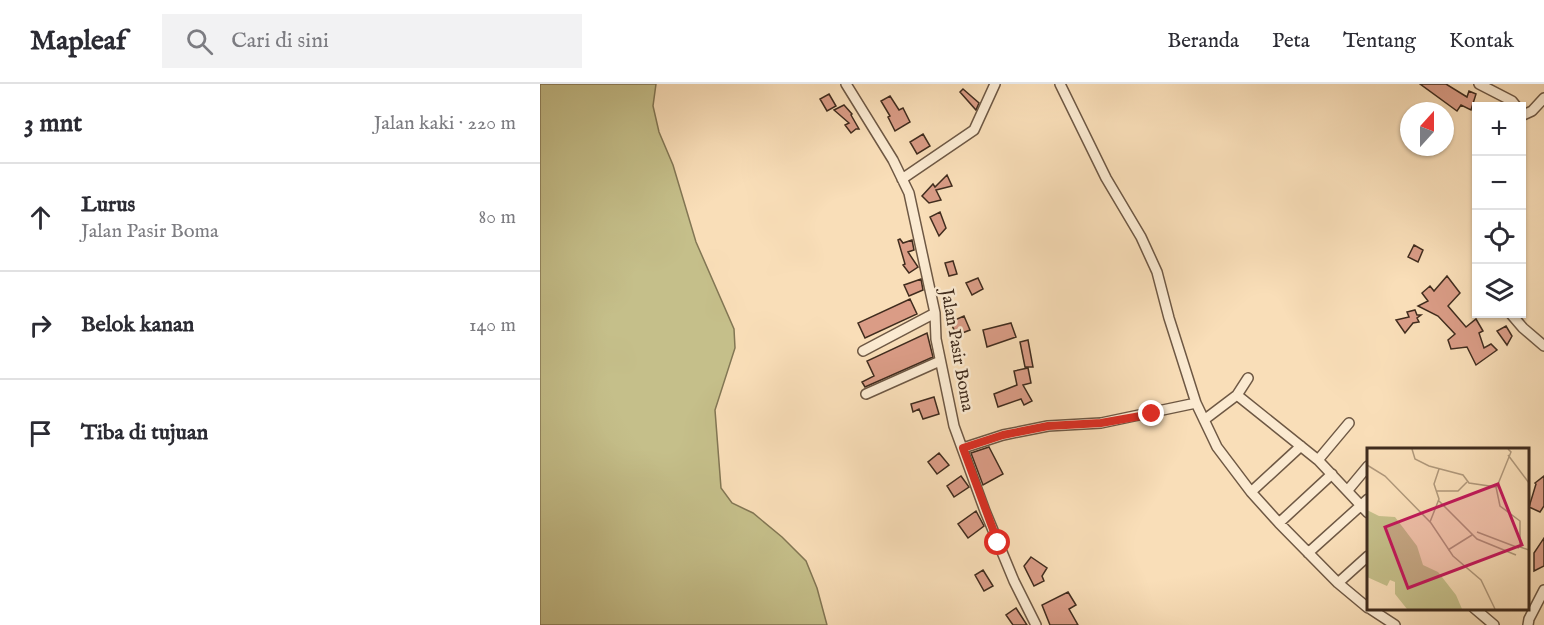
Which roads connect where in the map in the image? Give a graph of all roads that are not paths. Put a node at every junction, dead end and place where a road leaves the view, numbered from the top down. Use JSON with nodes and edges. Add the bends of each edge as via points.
{"nodes":[{"id":1,"x":846,"y":84,"type":"edge"},
{"id":2,"x":995,"y":84,"type":"edge"},
{"id":3,"x":1060,"y":84,"type":"edge"},
{"id":4,"x":1479,"y":84,"type":"edge"},
{"id":5,"x":1544,"y":98,"type":"edge"},
{"id":6,"x":1513,"y":102,"type":"edge"},
{"id":7,"x":1526,"y":114,"type":"edge"},
{"id":8,"x":902,"y":179,"type":"junction"},
{"id":9,"x":935,"y":313,"type":"junction"},
{"id":10,"x":1514,"y":318,"type":"edge"},
{"id":11,"x":1544,"y":346,"type":"edge"},
{"id":12,"x":863,"y":351,"type":"dead end"},
{"id":13,"x":940,"y":362,"type":"junction"},
{"id":14,"x":1248,"y":378,"type":"dead end"},
{"id":15,"x":866,"y":394,"type":"dead end"},
{"id":16,"x":1237,"y":395,"type":"junction"},
{"id":17,"x":1196,"y":403,"type":"junction"},
{"id":18,"x":1204,"y":420,"type":"junction"},
{"id":19,"x":1349,"y":423,"type":"dead end"},
{"id":20,"x":1301,"y":446,"type":"junction"},
{"id":21,"x":963,"y":448,"type":"junction"},
{"id":22,"x":1318,"y":460,"type":"junction"},
{"id":23,"x":1367,"y":467,"type":"edge"},
{"id":24,"x":1332,"y":474,"type":"junction"},
{"id":25,"x":1348,"y":490,"type":"junction"},
{"id":26,"x":1251,"y":492,"type":"junction"},
{"id":27,"x":1365,"y":502,"type":"edge"},
{"id":28,"x":1279,"y":523,"type":"junction"},
{"id":29,"x":1308,"y":553,"type":"junction"},
{"id":30,"x":1367,"y":557,"type":"edge"},
{"id":31,"x":1338,"y":583,"type":"junction"},
{"id":32,"x":1544,"y":590,"type":"edge"},
{"id":33,"x":1367,"y":606,"type":"edge"},
{"id":34,"x":1372,"y":610,"type":"edge"},
{"id":35,"x":1475,"y":610,"type":"edge"},
{"id":36,"x":1036,"y":625,"type":"edge"},
{"id":37,"x":1395,"y":625,"type":"edge"},
{"id":38,"x":1494,"y":625,"type":"edge"},
{"id":39,"x":1528,"y":625,"type":"edge"}],
"edges":[{"from":1,"to":8,"type":"street","name":"Jalan Pasir Boma"},
{"from":2,"to":8,"type":"street","via":[[974,130]]},
{"from":3,"to":17,"type":"street","via":[[1157,272]]},
{"from":4,"to":6,"type":"street"},
{"from":5,"to":7,"type":"street"},
{"from":8,"to":9,"type":"street","name":"Jalan Pasir Boma","via":[[909,193]]},
{"from":9,"to":12,"type":"street"},
{"from":9,"to":13,"type":"street","name":"Jalan Pasir Boma"},
{"from":10,"to":11,"type":"street"},
{"from":13,"to":15,"type":"street"},
{"from":13,"to":21,"type":"street","name":"Jalan Pasir Boma","via":[[954,426]]},
{"from":14,"to":16,"type":"street"},
{"from":16,"to":18,"type":"street"},
{"from":16,"to":20,"type":"street"},
{"from":17,"to":18,"type":"street"},
{"from":17,"to":21,"type":"street","via":[[1101,423],[1048,426]]},
{"from":18,"to":26,"type":"street","via":[[1217,447]]},
{"from":19,"to":22,"type":"street"},
{"from":20,"to":22,"type":"street"},
{"from":20,"to":26,"type":"street"},
{"from":21,"to":36,"type":"street","name":"Jalan Pasir Boma","via":[[985,511]]},
{"from":22,"to":24,"type":"street"},
{"from":23,"to":25,"type":"street"},
{"from":24,"to":25,"type":"street"},
{"from":24,"to":28,"type":"street"},
{"from":25,"to":27,"type":"street"},
{"from":26,"to":28,"type":"street"},
{"from":27,"to":29,"type":"street"},
{"from":28,"to":29,"type":"street"},
{"from":29,"to":31,"type":"street"},
{"from":30,"to":31,"type":"street"},
{"from":31,"to":33,"type":"street"},
{"from":32,"to":39,"type":"street"},
{"from":34,"to":37,"type":"street"},
{"from":35,"to":38,"type":"street"}]}
